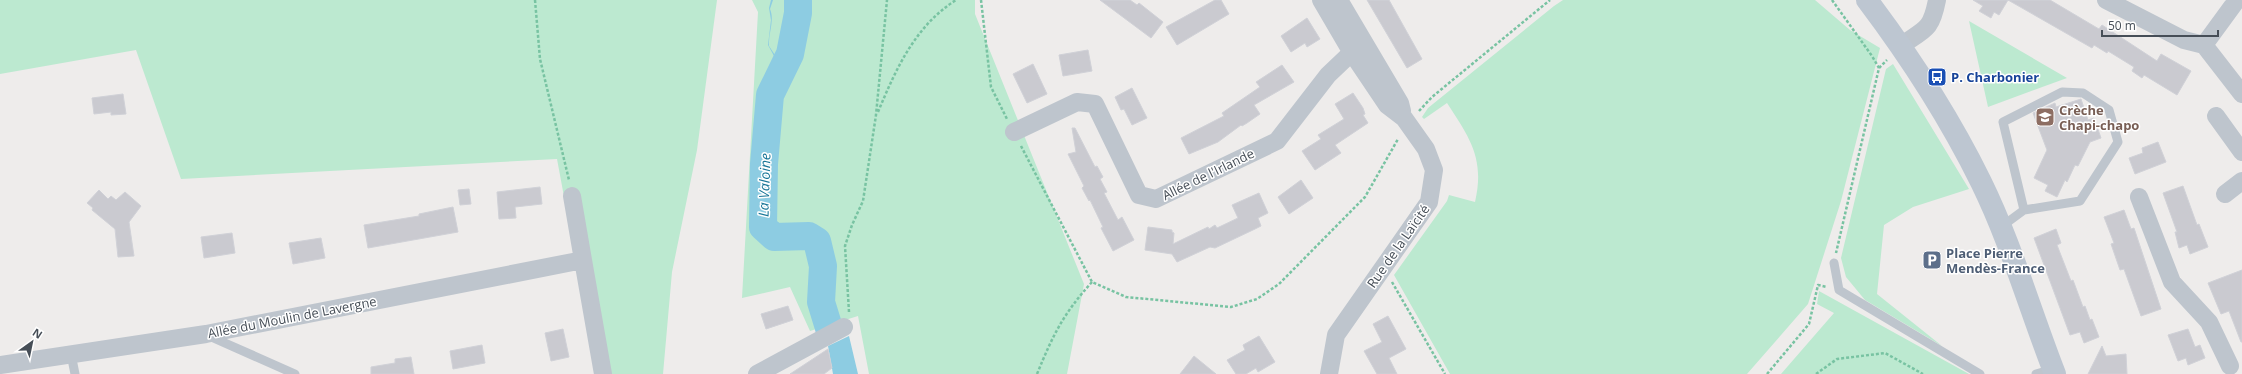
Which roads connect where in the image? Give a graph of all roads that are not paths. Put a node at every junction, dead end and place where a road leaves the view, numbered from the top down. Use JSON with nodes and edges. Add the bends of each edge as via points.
{"nodes":[{"id":1,"x":1321,"y":0,"type":"edge"},
{"id":2,"x":1339,"y":0,"type":"edge"},
{"id":3,"x":1867,"y":0,"type":"edge"},
{"id":4,"x":1937,"y":0,"type":"edge"},
{"id":5,"x":2106,"y":0,"type":"edge"},
{"id":6,"x":2235,"y":0,"type":"edge"},
{"id":7,"x":2204,"y":45,"type":"junction"},
{"id":8,"x":1900,"y":46,"type":"junction"},
{"id":9,"x":1359,"y":48,"type":"junction"},
{"id":10,"x":2242,"y":94,"type":"edge"},
{"id":11,"x":2216,"y":116,"type":"dead end"},
{"id":12,"x":1014,"y":132,"type":"dead end"},
{"id":13,"x":2242,"y":152,"type":"edge"},
{"id":14,"x":2242,"y":181,"type":"edge"},
{"id":15,"x":2225,"y":194,"type":"dead end"},
{"id":16,"x":572,"y":196,"type":"road end"},
{"id":17,"x":2139,"y":197,"type":"dead end"},
{"id":18,"x":2024,"y":210,"type":"junction"},
{"id":19,"x":2001,"y":227,"type":"junction"},
{"id":20,"x":583,"y":260,"type":"junction"},
{"id":21,"x":1834,"y":263,"type":"road end"},
{"id":22,"x":844,"y":327,"type":"road end"},
{"id":23,"x":206,"y":334,"type":"junction"},
{"id":24,"x":71,"y":354,"type":"junction"},
{"id":25,"x":0,"y":365,"type":"edge"},
{"id":26,"x":2233,"y":366,"type":"edge"},
{"id":27,"x":2048,"y":372,"type":"edge"},
{"id":28,"x":75,"y":374,"type":"edge"},
{"id":29,"x":295,"y":374,"type":"edge"},
{"id":30,"x":604,"y":374,"type":"edge"},
{"id":31,"x":757,"y":374,"type":"edge"},
{"id":32,"x":1329,"y":374,"type":"edge"},
{"id":33,"x":1980,"y":374,"type":"edge"}],
"edges":[{"from":1,"to":9,"type":"street"},
{"from":2,"to":9,"type":"street"},
{"from":3,"to":8,"type":"main road"},
{"from":4,"to":8,"type":"street","via":[[1934,19],[1928,27]]},
{"from":5,"to":7,"type":"street","via":[[2184,40]]},
{"from":6,"to":7,"type":"street"},
{"from":7,"to":10,"type":"street"},
{"from":8,"to":19,"type":"main road","via":[[1951,124]]},
{"from":9,"to":12,"type":"street","name":"Allée de l'Irlande","via":[[1328,75],[1277,141],[1156,199],[1139,195],[1095,104],[1077,102]]},
{"from":9,"to":32,"type":"street","name":"Rue de la Laïcité","via":[[1387,105],[1406,120],[1426,149],[1434,170],[1429,202],[1336,335]]},
{"from":11,"to":13,"type":"street"},
{"from":14,"to":15,"type":"street"},
{"from":16,"to":20,"type":"street"},
{"from":17,"to":26,"type":"street","via":[[2172,282],[2209,322]]},
{"from":18,"to":18,"type":"lane","via":[[2003,122],[2062,92],[2083,93],[2109,110],[2118,142],[2080,201]]},
{"from":18,"to":19,"type":"lane"},
{"from":19,"to":27,"type":"main road"},
{"from":20,"to":23,"type":"street","name":"Allée du Moulin de Lavergne"},
{"from":20,"to":30,"type":"street"},
{"from":21,"to":33,"type":"lane","via":[[1839,290]]},
{"from":22,"to":31,"type":"street"},
{"from":23,"to":24,"type":"street","name":"Allée du Moulin de Lavergne"},
{"from":23,"to":29,"type":"lane"},
{"from":24,"to":25,"type":"street","name":"Allée du Moulin de Lavergne"},
{"from":24,"to":28,"type":"lane"}]}
